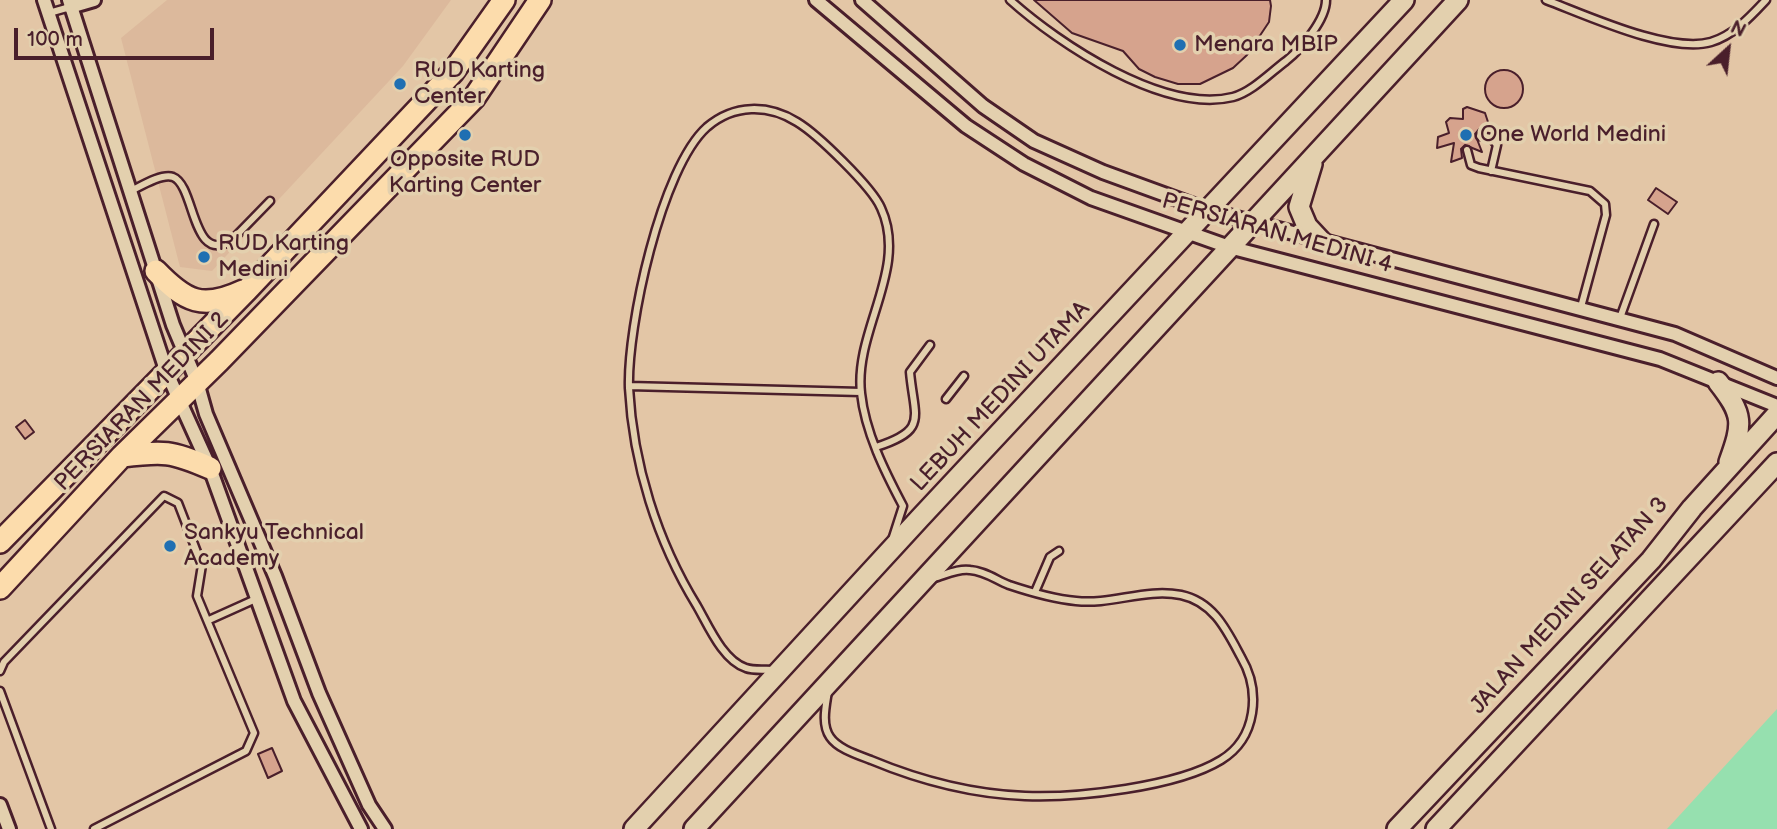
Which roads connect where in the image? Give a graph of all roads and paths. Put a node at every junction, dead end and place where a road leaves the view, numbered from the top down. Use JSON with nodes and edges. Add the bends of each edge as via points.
{"nodes":[{"id":1,"x":44,"y":0,"type":"edge"},
{"id":2,"x":94,"y":0,"type":"edge"},
{"id":3,"x":504,"y":0,"type":"edge"},
{"id":4,"x":540,"y":0,"type":"edge"},
{"id":5,"x":816,"y":0,"type":"edge"},
{"id":6,"x":862,"y":0,"type":"edge"},
{"id":7,"x":1010,"y":0,"type":"edge"},
{"id":8,"x":1326,"y":0,"type":"edge"},
{"id":9,"x":1405,"y":0,"type":"edge"},
{"id":10,"x":1458,"y":0,"type":"edge"},
{"id":11,"x":1546,"y":0,"type":"edge"},
{"id":12,"x":1766,"y":0,"type":"edge"},
{"id":13,"x":70,"y":3,"type":"edge"},
{"id":14,"x":48,"y":13,"type":"junction"},
{"id":15,"x":1480,"y":136,"type":"dead end"},
{"id":16,"x":1467,"y":150,"type":"dead end"},
{"id":17,"x":1316,"y":153,"type":"junction"},
{"id":18,"x":1491,"y":171,"type":"junction"},
{"id":19,"x":131,"y":191,"type":"junction"},
{"id":20,"x":270,"y":201,"type":"dead end"},
{"id":21,"x":1210,"y":211,"type":"junction"},
{"id":22,"x":1253,"y":222,"type":"junction"},
{"id":23,"x":1654,"y":224,"type":"dead end"},
{"id":24,"x":1188,"y":234,"type":"junction"},
{"id":25,"x":1321,"y":241,"type":"junction"},
{"id":26,"x":1229,"y":247,"type":"junction"},
{"id":27,"x":156,"y":271,"type":"junction"},
{"id":28,"x":247,"y":290,"type":"junction"},
{"id":29,"x":1581,"y":307,"type":"junction"},
{"id":30,"x":1620,"y":318,"type":"junction"},
{"id":31,"x":930,"y":345,"type":"dead end"},
{"id":32,"x":185,"y":353,"type":"junction"},
{"id":33,"x":167,"y":373,"type":"junction"},
{"id":34,"x":964,"y":376,"type":"dead end"},
{"id":35,"x":1777,"y":378,"type":"edge"},
{"id":36,"x":197,"y":382,"type":"junction"},
{"id":37,"x":1718,"y":382,"type":"junction"},
{"id":38,"x":629,"y":386,"type":"junction"},
{"id":39,"x":861,"y":392,"type":"junction"},
{"id":40,"x":177,"y":399,"type":"junction"},
{"id":41,"x":947,"y":399,"type":"dead end"},
{"id":42,"x":1777,"y":406,"type":"edge"},
{"id":43,"x":1777,"y":414,"type":"edge"},
{"id":44,"x":876,"y":447,"type":"junction"},
{"id":45,"x":122,"y":456,"type":"junction"},
{"id":46,"x":1775,"y":466,"type":"edge"},
{"id":47,"x":210,"y":468,"type":"junction"},
{"id":48,"x":1727,"y":470,"type":"junction"},
{"id":49,"x":0,"y":542,"type":"edge"},
{"id":50,"x":1059,"y":551,"type":"dead end"},
{"id":51,"x":889,"y":552,"type":"junction"},
{"id":52,"x":924,"y":580,"type":"junction"},
{"id":53,"x":0,"y":588,"type":"edge"},
{"id":54,"x":1035,"y":592,"type":"junction"},
{"id":55,"x":258,"y":598,"type":"junction"},
{"id":56,"x":209,"y":620,"type":"junction"},
{"id":57,"x":779,"y":670,"type":"junction"},
{"id":58,"x":0,"y":671,"type":"edge"},
{"id":59,"x":829,"y":685,"type":"junction"},
{"id":60,"x":0,"y":691,"type":"edge"},
{"id":61,"x":0,"y":806,"type":"edge"},
{"id":62,"x":9,"y":829,"type":"edge"},
{"id":63,"x":51,"y":829,"type":"edge"},
{"id":64,"x":94,"y":829,"type":"edge"},
{"id":65,"x":361,"y":829,"type":"edge"},
{"id":66,"x":384,"y":829,"type":"edge"},
{"id":67,"x":634,"y":829,"type":"edge"},
{"id":68,"x":695,"y":829,"type":"edge"},
{"id":69,"x":1398,"y":829,"type":"edge"},
{"id":70,"x":1436,"y":829,"type":"edge"}],
"edges":[{"from":1,"to":14,"type":"street"},
{"from":2,"to":13,"type":"street"},
{"from":3,"to":28,"type":"main road","name":"PERSIARAN MEDINI 2","via":[[453,72]]},
{"from":4,"to":36,"type":"main road","name":"PERSIARAN MEDINI 2","via":[[474,98]]},
{"from":5,"to":24,"type":"street","name":"PERSIARAN MEDINI 4","via":[[966,126],[1024,164],[1091,198]]},
{"from":6,"to":21,"type":"street","name":"PERSIARAN MEDINI 4","via":[[983,106],[1034,141]]},
{"from":7,"to":8,"type":"lane","via":[[1069,47],[1128,77],[1171,93],[1213,100],[1237,96],[1295,54],[1317,24]]},
{"from":9,"to":21,"type":"main road","name":"LEBUH MEDINI UTAMA"},
{"from":10,"to":17,"type":"main road"},
{"from":11,"to":12,"type":"lane","via":[[1675,43],[1710,42],[1745,23]]},
{"from":13,"to":14,"type":"lane"},
{"from":13,"to":19,"type":"street"},
{"from":14,"to":33,"type":"street"},
{"from":15,"to":18,"type":"lane","via":[[1497,145]]},
{"from":16,"to":18,"type":"lane","via":[[1471,164]]},
{"from":17,"to":22,"type":"main road"},
{"from":17,"to":25,"type":"main road","via":[[1299,207],[1307,226]]},
{"from":18,"to":29,"type":"lane","via":[[1590,191],[1605,204]]},
{"from":19,"to":20,"type":"lane","via":[[174,177],[202,235],[216,244],[232,240]]},
{"from":19,"to":27,"type":"street"},
{"from":21,"to":22,"type":"street","name":"PERSIARAN MEDINI 4"},
{"from":21,"to":24,"type":"main road","name":"LEBUH MEDINI UTAMA"},
{"from":22,"to":25,"type":"street","name":"PERSIARAN MEDINI 4"},
{"from":22,"to":26,"type":"main road"},
{"from":23,"to":30,"type":"lane"},
{"from":24,"to":26,"type":"street","name":"PERSIARAN MEDINI 4"},
{"from":24,"to":51,"type":"main road","name":"LEBUH MEDINI UTAMA"},
{"from":25,"to":29,"type":"street","name":"PERSIARAN MEDINI 4"},
{"from":26,"to":37,"type":"street","name":"PERSIARAN MEDINI 4","via":[[1660,359]]},
{"from":26,"to":52,"type":"main road"},
{"from":27,"to":28,"type":"main road","via":[[177,293],[193,301],[219,300]]},
{"from":27,"to":32,"type":"street"},
{"from":28,"to":32,"type":"main road","name":"PERSIARAN MEDINI 2"},
{"from":29,"to":30,"type":"street","name":"PERSIARAN MEDINI 4"},
{"from":30,"to":35,"type":"street","name":"PERSIARAN MEDINI 4","via":[[1675,334]]},
{"from":31,"to":44,"type":"lane","via":[[910,372],[913,427],[902,439]]},
{"from":32,"to":33,"type":"main road","name":"PERSIARAN MEDINI 2"},
{"from":32,"to":36,"type":"street"},
{"from":33,"to":40,"type":"street"},
{"from":33,"to":49,"type":"main road","name":"PERSIARAN MEDINI 2"},
{"from":34,"to":41,"type":"lane"},
{"from":36,"to":40,"type":"main road","name":"PERSIARAN MEDINI 2"},
{"from":36,"to":66,"type":"street","via":[[319,693],[369,806]]},
{"from":37,"to":42,"type":"street","name":"PERSIARAN MEDINI 4"},
{"from":37,"to":48,"type":"main road","via":[[1740,414]]},
{"from":38,"to":39,"type":"lane"},
{"from":38,"to":39,"type":"lane","via":[[641,282],[672,187],[706,128],[751,107],[781,112],[803,125],[868,188],[881,207],[889,235],[889,264],[873,314]]},
{"from":38,"to":57,"type":"lane","via":[[635,439],[659,534],[684,586],[724,651],[744,668]]},
{"from":39,"to":44,"type":"lane"},
{"from":40,"to":45,"type":"main road","name":"PERSIARAN MEDINI 2"},
{"from":40,"to":47,"type":"street"},
{"from":43,"to":48,"type":"main road","name":"JALAN MEDINI SELATAN 3"},
{"from":44,"to":51,"type":"lane","via":[[903,506]]},
{"from":45,"to":47,"type":"main road","via":[[161,451]]},
{"from":45,"to":53,"type":"main road","name":"PERSIARAN MEDINI 2"},
{"from":46,"to":70,"type":"main road"},
{"from":47,"to":55,"type":"street"},
{"from":48,"to":69,"type":"main road","name":"JALAN MEDINI SELATAN 3","via":[[1651,561]]},
{"from":50,"to":54,"type":"lane","via":[[1050,557]]},
{"from":51,"to":57,"type":"main road","name":"LEBUH MEDINI UTAMA"},
{"from":52,"to":54,"type":"lane","via":[[968,569]]},
{"from":52,"to":59,"type":"main road"},
{"from":54,"to":59,"type":"lane","via":[[1078,601],[1165,592],[1207,607],[1220,620],[1249,670],[1254,697],[1251,721],[1240,742],[1224,759],[1201,771],[1114,791],[1026,796],[986,792],[894,770],[831,740],[825,716]]},
{"from":55,"to":56,"type":"lane"},
{"from":55,"to":65,"type":"street","via":[[295,701]]},
{"from":56,"to":58,"type":"lane","via":[[197,596],[202,565],[178,503],[164,496]]},
{"from":56,"to":64,"type":"lane","via":[[254,733],[252,743],[246,751]]},
{"from":57,"to":67,"type":"main road","name":"LEBUH MEDINI UTAMA"},
{"from":59,"to":68,"type":"main road"},
{"from":60,"to":63,"type":"lane"},
{"from":61,"to":62,"type":"street"}]}
